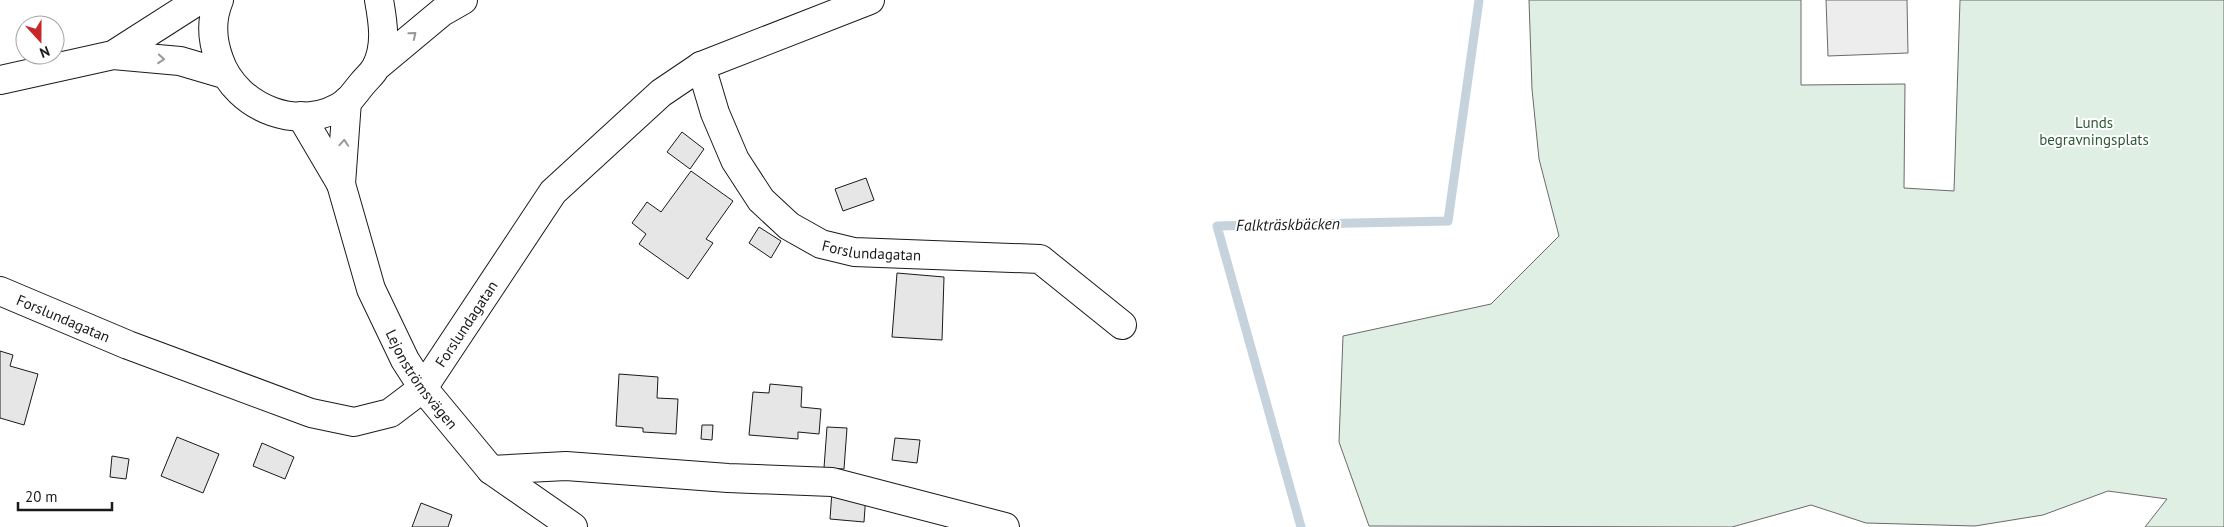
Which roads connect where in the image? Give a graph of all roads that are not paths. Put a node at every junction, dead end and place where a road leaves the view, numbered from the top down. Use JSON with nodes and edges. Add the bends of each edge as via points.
{"nodes":[{"id":1,"x":199,"y":0,"type":"edge"},
{"id":2,"x":219,"y":0,"type":"edge"},
{"id":3,"x":379,"y":0,"type":"edge"},
{"id":4,"x":463,"y":0,"type":"edge"},
{"id":5,"x":870,"y":0,"type":"edge"},
{"id":6,"x":113,"y":55,"type":"junction"},
{"id":7,"x":701,"y":66,"type":"junction"},
{"id":8,"x":376,"y":67,"type":"junction"},
{"id":9,"x":224,"y":74,"type":"junction"},
{"id":10,"x":0,"y":80,"type":"edge"},
{"id":11,"x":347,"y":101,"type":"junction"},
{"id":12,"x":301,"y":116,"type":"junction"},
{"id":13,"x":341,"y":184,"type":"junction"},
{"id":14,"x":0,"y":291,"type":"edge"},
{"id":15,"x":1122,"y":325,"type":"dead end"},
{"id":16,"x":423,"y":388,"type":"junction"},
{"id":17,"x":491,"y":470,"type":"junction"},
{"id":18,"x":573,"y":527,"type":"edge"},
{"id":19,"x":1005,"y":527,"type":"edge"}],
"edges":[{"from":1,"to":6,"type":"street"},
{"from":2,"to":9,"type":"street","via":[[214,11],[213,43]]},
{"from":3,"to":8,"type":"street","via":[[384,34]]},
{"from":8,"to":4,"type":"street","one_way":true,"via":[[442,12]]},
{"from":5,"to":7,"type":"street","name":"Forslundagatan"},
{"from":6,"to":9,"type":"street","one_way":true,"via":[[180,61]]},
{"from":6,"to":10,"type":"street"},
{"from":7,"to":15,"type":"street","name":"Forslundagatan","via":[[715,114],[735,160],[762,200],[789,226],[821,244],[854,252],[1040,259]]},
{"from":7,"to":16,"type":"street","name":"Forslundagatan","via":[[661,93],[553,192]]},
{"from":8,"to":11,"type":"street"},
{"from":9,"to":12,"type":"street","via":[[244,97],[270,112]]},
{"from":11,"to":12,"type":"street","via":[[325,112]]},
{"from":13,"to":11,"type":"street","name":"Lejonströmsvägen","one_way":true},
{"from":12,"to":13,"type":"street","name":"Lejonströmsvägen"},
{"from":13,"to":16,"type":"street","name":"Lejonströmsvägen","via":[[370,289],[404,360]]},
{"from":14,"to":16,"type":"street","name":"Forslundagatan","via":[[128,345],[311,413],[354,422],[390,413]]},
{"from":16,"to":17,"type":"street","name":"Lejonströmsvägen"},
{"from":17,"to":18,"type":"street","name":"Lejonströmsvägen"},
{"from":17,"to":19,"type":"street","via":[[566,466],[832,482]]}]}
